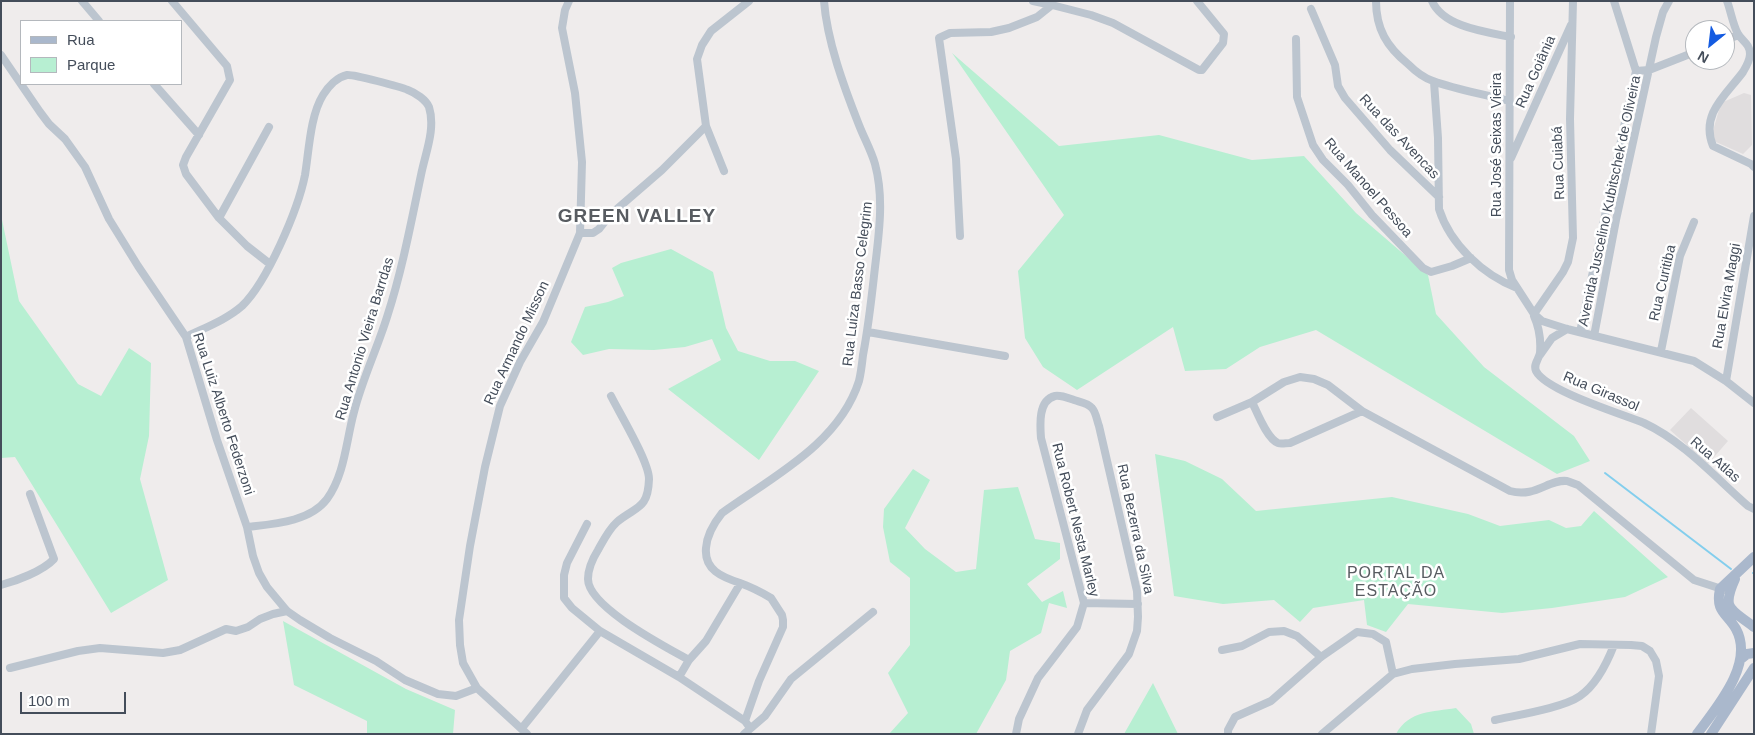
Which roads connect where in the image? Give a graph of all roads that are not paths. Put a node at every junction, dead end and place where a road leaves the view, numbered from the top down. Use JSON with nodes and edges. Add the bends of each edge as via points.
{"nodes":[{"id":1,"x":82,"y":1,"type":"edge"},
{"id":2,"x":172,"y":1,"type":"edge"},
{"id":3,"x":569,"y":1,"type":"edge"},
{"id":4,"x":749,"y":1,"type":"edge"},
{"id":5,"x":824,"y":1,"type":"edge"},
{"id":6,"x":1033,"y":1,"type":"edge"},
{"id":7,"x":1196,"y":1,"type":"edge"},
{"id":8,"x":1376,"y":1,"type":"edge"},
{"id":9,"x":1432,"y":1,"type":"edge"},
{"id":10,"x":1510,"y":1,"type":"edge"},
{"id":11,"x":1573,"y":1,"type":"edge"},
{"id":12,"x":1614,"y":1,"type":"edge"},
{"id":13,"x":1669,"y":1,"type":"edge"},
{"id":14,"x":1727,"y":1,"type":"edge"},
{"id":15,"x":1052,"y":5,"type":"junction"},
{"id":16,"x":1311,"y":9,"type":"dead end"},
{"id":17,"x":99,"y":20,"type":"edge"},
{"id":18,"x":1573,"y":20,"type":"junction"},
{"id":19,"x":1739,"y":35,"type":"junction"},
{"id":20,"x":1735,"y":36,"type":"edge"},
{"id":21,"x":1511,"y":37,"type":"junction"},
{"id":22,"x":1296,"y":39,"type":"dead end"},
{"id":23,"x":1,"y":55,"type":"edge"},
{"id":24,"x":1685,"y":56,"type":"edge"},
{"id":25,"x":1650,"y":70,"type":"junction"},
{"id":26,"x":1636,"y":71,"type":"junction"},
{"id":27,"x":1434,"y":82,"type":"junction"},
{"id":28,"x":20,"y":83,"type":"edge"},
{"id":29,"x":22,"y":85,"type":"edge"},
{"id":30,"x":155,"y":85,"type":"edge"},
{"id":31,"x":1509,"y":101,"type":"junction"},
{"id":32,"x":706,"y":126,"type":"junction"},
{"id":33,"x":269,"y":127,"type":"dead end"},
{"id":34,"x":199,"y":135,"type":"junction"},
{"id":35,"x":1509,"y":162,"type":"junction"},
{"id":36,"x":1754,"y":167,"type":"edge"},
{"id":37,"x":724,"y":171,"type":"dead end"},
{"id":38,"x":1439,"y":197,"type":"junction"},
{"id":39,"x":1754,"y":216,"type":"edge"},
{"id":40,"x":219,"y":218,"type":"junction"},
{"id":41,"x":1603,"y":218,"type":"junction"},
{"id":42,"x":1616,"y":220,"type":"junction"},
{"id":43,"x":1694,"y":222,"type":"dead end"},
{"id":44,"x":580,"y":233,"type":"junction"},
{"id":45,"x":960,"y":236,"type":"dead end"},
{"id":46,"x":1471,"y":258,"type":"junction"},
{"id":47,"x":270,"y":264,"type":"junction"},
{"id":48,"x":1517,"y":288,"type":"junction"},
{"id":49,"x":1534,"y":314,"type":"junction"},
{"id":50,"x":1567,"y":329,"type":"junction"},
{"id":51,"x":868,"y":332,"type":"junction"},
{"id":52,"x":1580,"y":332,"type":"junction"},
{"id":53,"x":1594,"y":336,"type":"junction"},
{"id":54,"x":186,"y":337,"type":"junction"},
{"id":55,"x":1661,"y":351,"type":"junction"},
{"id":56,"x":1540,"y":354,"type":"junction"},
{"id":57,"x":1005,"y":356,"type":"dead end"},
{"id":58,"x":1726,"y":381,"type":"junction"},
{"id":59,"x":612,"y":396,"type":"dead end"},
{"id":60,"x":1062,"y":397,"type":"joint"},
{"id":61,"x":1252,"y":402,"type":"junction"},
{"id":62,"x":1754,"y":403,"type":"edge"},
{"id":63,"x":1362,"y":411,"type":"junction"},
{"id":64,"x":1217,"y":417,"type":"dead end"},
{"id":65,"x":1658,"y":431,"type":"joint"},
{"id":66,"x":30,"y":494,"type":"dead end"},
{"id":67,"x":1754,"y":509,"type":"edge"},
{"id":68,"x":587,"y":524,"type":"dead end"},
{"id":69,"x":247,"y":527,"type":"junction"},
{"id":70,"x":1754,"y":557,"type":"edge"},
{"id":71,"x":740,"y":584,"type":"junction"},
{"id":72,"x":1,"y":585,"type":"edge"},
{"id":73,"x":1724,"y":590,"type":"junction"},
{"id":74,"x":1084,"y":604,"type":"junction"},
{"id":75,"x":1138,"y":604,"type":"junction"},
{"id":76,"x":287,"y":611,"type":"junction"},
{"id":77,"x":873,"y":612,"type":"dead end"},
{"id":78,"x":1754,"y":627,"type":"edge"},
{"id":79,"x":600,"y":630,"type":"junction"},
{"id":80,"x":1614,"y":645,"type":"junction"},
{"id":81,"x":1222,"y":650,"type":"dead end"},
{"id":82,"x":1754,"y":653,"type":"edge"},
{"id":83,"x":1321,"y":657,"type":"junction"},
{"id":84,"x":1742,"y":658,"type":"junction"},
{"id":85,"x":689,"y":660,"type":"junction"},
{"id":86,"x":10,"y":668,"type":"dead end"},
{"id":87,"x":1754,"y":668,"type":"edge"},
{"id":88,"x":1393,"y":674,"type":"junction"},
{"id":89,"x":679,"y":677,"type":"junction"},
{"id":90,"x":477,"y":688,"type":"junction"},
{"id":91,"x":1495,"y":720,"type":"dead end"},
{"id":92,"x":747,"y":728,"type":"edge"},
{"id":93,"x":525,"y":731,"type":"edge"},
{"id":94,"x":1016,"y":734,"type":"edge"},
{"id":95,"x":1078,"y":734,"type":"edge"},
{"id":96,"x":1228,"y":734,"type":"edge"},
{"id":97,"x":1322,"y":734,"type":"edge"},
{"id":98,"x":1651,"y":734,"type":"edge"},
{"id":99,"x":1697,"y":734,"type":"edge"},
{"id":100,"x":1711,"y":734,"type":"edge"}],
"edges":[{"from":1,"to":17,"type":"street"},
{"from":2,"to":34,"type":"street","via":[[219,55],[227,66],[230,80]]},
{"from":3,"to":44,"type":"street","via":[[562,28],[575,93],[582,162]]},
{"from":4,"to":32,"type":"street","via":[[711,31],[697,59]]},
{"from":5,"to":51,"type":"street","name":"Rua Luiza Basso Celegrim","via":[[835,52],[874,162],[881,197]]},
{"from":6,"to":15,"type":"street"},
{"from":7,"to":15,"type":"street","via":[[1224,34],[1223,43],[1202,70],[1113,23]]},
{"from":8,"to":27,"type":"street","via":[[1385,41],[1395,54]]},
{"from":9,"to":21,"type":"street","via":[[1441,14],[1451,20]]},
{"from":10,"to":21,"type":"street","name":"Rua José Seixas Vieira"},
{"from":11,"to":18,"type":"street","name":"Rua Cuiabá"},
{"from":12,"to":26,"type":"street","name":"Avenida Juscelino Kubitschek de Oliveira"},
{"from":13,"to":25,"type":"street","via":[[1656,37]]},
{"from":14,"to":19,"type":"street"},
{"from":15,"to":45,"type":"street","via":[[1037,17],[1009,28],[950,33],[940,36],[938,41],[956,159]]},
{"from":16,"to":38,"type":"street","name":"Rua das Avencas","via":[[1345,98],[1390,150]]},
{"from":18,"to":35,"type":"street","name":"Rua Goiânia"},
{"from":18,"to":49,"type":"street","name":"Rua Cuiabá","via":[[1570,119],[1572,244],[1563,272]]},
{"from":19,"to":20,"type":"street"},
{"from":19,"to":36,"type":"street","via":[[1747,43],[1750,54],[1746,66],[1713,111],[1709,135],[1713,146]]},
{"from":21,"to":31,"type":"street","name":"Rua José Seixas Vieira"},
{"from":22,"to":46,"type":"street","name":"Rua Manoel Pessoa","via":[[1297,97],[1313,145],[1323,160],[1423,268],[1431,272]]},
{"from":23,"to":28,"type":"street","name":"Rua Luiz Alberto Federzoni"},
{"from":24,"to":25,"type":"street","name":"Avenida Juscelino Kubitschek de Oliveira"},
{"from":25,"to":26,"type":"street","name":"Avenida Juscelino Kubitschek de Oliveira"},
{"from":25,"to":42,"type":"street","name":"Avenida Juscelino Kubitschek de Oliveira"},
{"from":26,"to":41,"type":"street","name":"Avenida Juscelino Kubitschek de Oliveira"},
{"from":27,"to":31,"type":"street"},
{"from":27,"to":38,"type":"street"},
{"from":29,"to":54,"type":"street","name":"Rua Luiz Alberto Federzoni","via":[[49,124],[86,167],[109,219]]},
{"from":30,"to":34,"type":"street"},
{"from":31,"to":35,"type":"street","name":"Rua José Seixas Vieira"},
{"from":32,"to":37,"type":"street"},
{"from":32,"to":44,"type":"street","via":[[599,229]]},
{"from":33,"to":40,"type":"street"},
{"from":34,"to":40,"type":"street","via":[[183,165],[186,174]]},
{"from":35,"to":48,"type":"street","name":"Rua José Seixas Vieira","via":[[1509,270]]},
{"from":38,"to":46,"type":"street","via":[[1442,220]]},
{"from":39,"to":58,"type":"street","name":"Rua Elvira Maggi"},
{"from":40,"to":47,"type":"street"},
{"from":41,"to":42,"type":"street"},
{"from":41,"to":52,"type":"street","name":"Avenida Juscelino Kubitschek de Oliveira"},
{"from":42,"to":53,"type":"street","name":"Avenida Juscelino Kubitschek de Oliveira"},
{"from":43,"to":55,"type":"street","name":"Rua Curitiba","via":[[1680,256]]},
{"from":44,"to":90,"type":"street","name":"Rua Armando Misson","via":[[543,322],[500,406],[484,467],[459,620],[463,663]]},
{"from":46,"to":48,"type":"street","via":[[1494,277]]},
{"from":47,"to":54,"type":"street","via":[[255,292],[240,307]]},
{"from":47,"to":69,"type":"street","name":"Rua Antonio Vieira Barrdas","via":[[304,180],[315,114],[323,95],[336,80],[350,74],[407,89],[420,96],[428,105],[431,128],[403,261],[354,411],[337,482],[316,509],[285,521]]},
{"from":48,"to":49,"type":"street","name":"Rua José Seixas Vieira"},
{"from":49,"to":50,"type":"street","via":[[1542,321]]},
{"from":49,"to":56,"type":"street","name":"Rua Girassol"},
{"from":50,"to":52,"type":"street"},
{"from":50,"to":56,"type":"street","via":[[1552,338]]},
{"from":51,"to":57,"type":"street"},
{"from":51,"to":71,"type":"street","name":"Rua Luiza Basso Celegrim","via":[[859,380],[836,422],[803,456],[722,513],[710,532],[706,550],[708,564],[724,578]]},
{"from":52,"to":53,"type":"street"},
{"from":53,"to":55,"type":"street"},
{"from":54,"to":69,"type":"street","name":"Rua Luiz Alberto Federzoni"},
{"from":55,"to":58,"type":"street","via":[[1694,360]]},
{"from":56,"to":65,"type":"street","name":"Rua Girassol","via":[[1535,370],[1550,383]]},
{"from":58,"to":62,"type":"street"},
{"from":59,"to":85,"type":"street","via":[[645,461],[649,477],[647,494],[639,509],[617,522],[593,559],[588,579],[592,593],[601,604],[636,629]]},
{"from":60,"to":74,"type":"street","name":"Rua Robert Nesta Marley","via":[[1054,396],[1045,404],[1040,424],[1041,438]]},
{"from":60,"to":75,"type":"street","name":"Rua Bezerra da Silva","via":[[1093,409]]},
{"from":61,"to":63,"type":"street","via":[[1284,382],[1300,377],[1328,384]]},
{"from":61,"to":63,"type":"street","via":[[1273,440],[1279,444],[1290,443]]},
{"from":61,"to":64,"type":"street"},
{"from":63,"to":73,"type":"street","via":[[1510,491],[1526,494],[1567,481],[1578,486],[1694,580]]},
{"from":65,"to":67,"type":"street","name":"Rua Atlas","via":[[1676,442]]},
{"from":66,"to":72,"type":"street","via":[[54,559],[48,565]]},
{"from":68,"to":79,"type":"street","via":[[567,563],[564,598]]},
{"from":69,"to":76,"type":"street","name":"Rua Luiz Alberto Federzoni","via":[[259,573]]},
{"from":70,"to":73,"type":"main road"},
{"from":71,"to":85,"type":"street","via":[[706,641]]},
{"from":71,"to":92,"type":"street","via":[[771,598],[783,620],[776,644],[758,681]]},
{"from":73,"to":78,"type":"main road","via":[[1731,610]]},
{"from":73,"to":84,"type":"main road","via":[[1718,601],[1740,637]]},
{"from":74,"to":75,"type":"street"},
{"from":74,"to":94,"type":"street","name":"Rua Robert Nesta Marley","via":[[1077,627],[1038,678],[1019,719]]},
{"from":75,"to":95,"type":"street","name":"Rua Bezerra da Silva","via":[[1137,631],[1129,654],[1087,710]]},
{"from":76,"to":86,"type":"street","via":[[236,631],[226,630],[173,652],[100,648]]},
{"from":76,"to":90,"type":"street","name":"Rua Luiz Alberto Federzoni","via":[[405,680],[438,694],[456,696]]},
{"from":77,"to":92,"type":"street","via":[[791,679],[764,716]]},
{"from":79,"to":89,"type":"street"},
{"from":79,"to":93,"type":"street"},
{"from":80,"to":88,"type":"street","via":[[1580,644],[1520,660],[1455,664]]},
{"from":80,"to":91,"type":"street","via":[[1608,661],[1581,696]]},
{"from":80,"to":98,"type":"street","via":[[1642,646],[1656,660],[1659,676]]},
{"from":81,"to":83,"type":"street","via":[[1242,646],[1269,632],[1284,632],[1297,636]]},
{"from":82,"to":84,"type":"main road"},
{"from":83,"to":88,"type":"street","via":[[1357,632],[1373,634],[1386,642]]},
{"from":83,"to":96,"type":"street","via":[[1271,701],[1235,717]]},
{"from":84,"to":99,"type":"main road","via":[[1733,683]]},
{"from":85,"to":89,"type":"street"},
{"from":87,"to":100,"type":"main road"},
{"from":88,"to":97,"type":"street"},
{"from":89,"to":92,"type":"street"},
{"from":90,"to":93,"type":"street","name":"Rua Armando Misson"}]}
